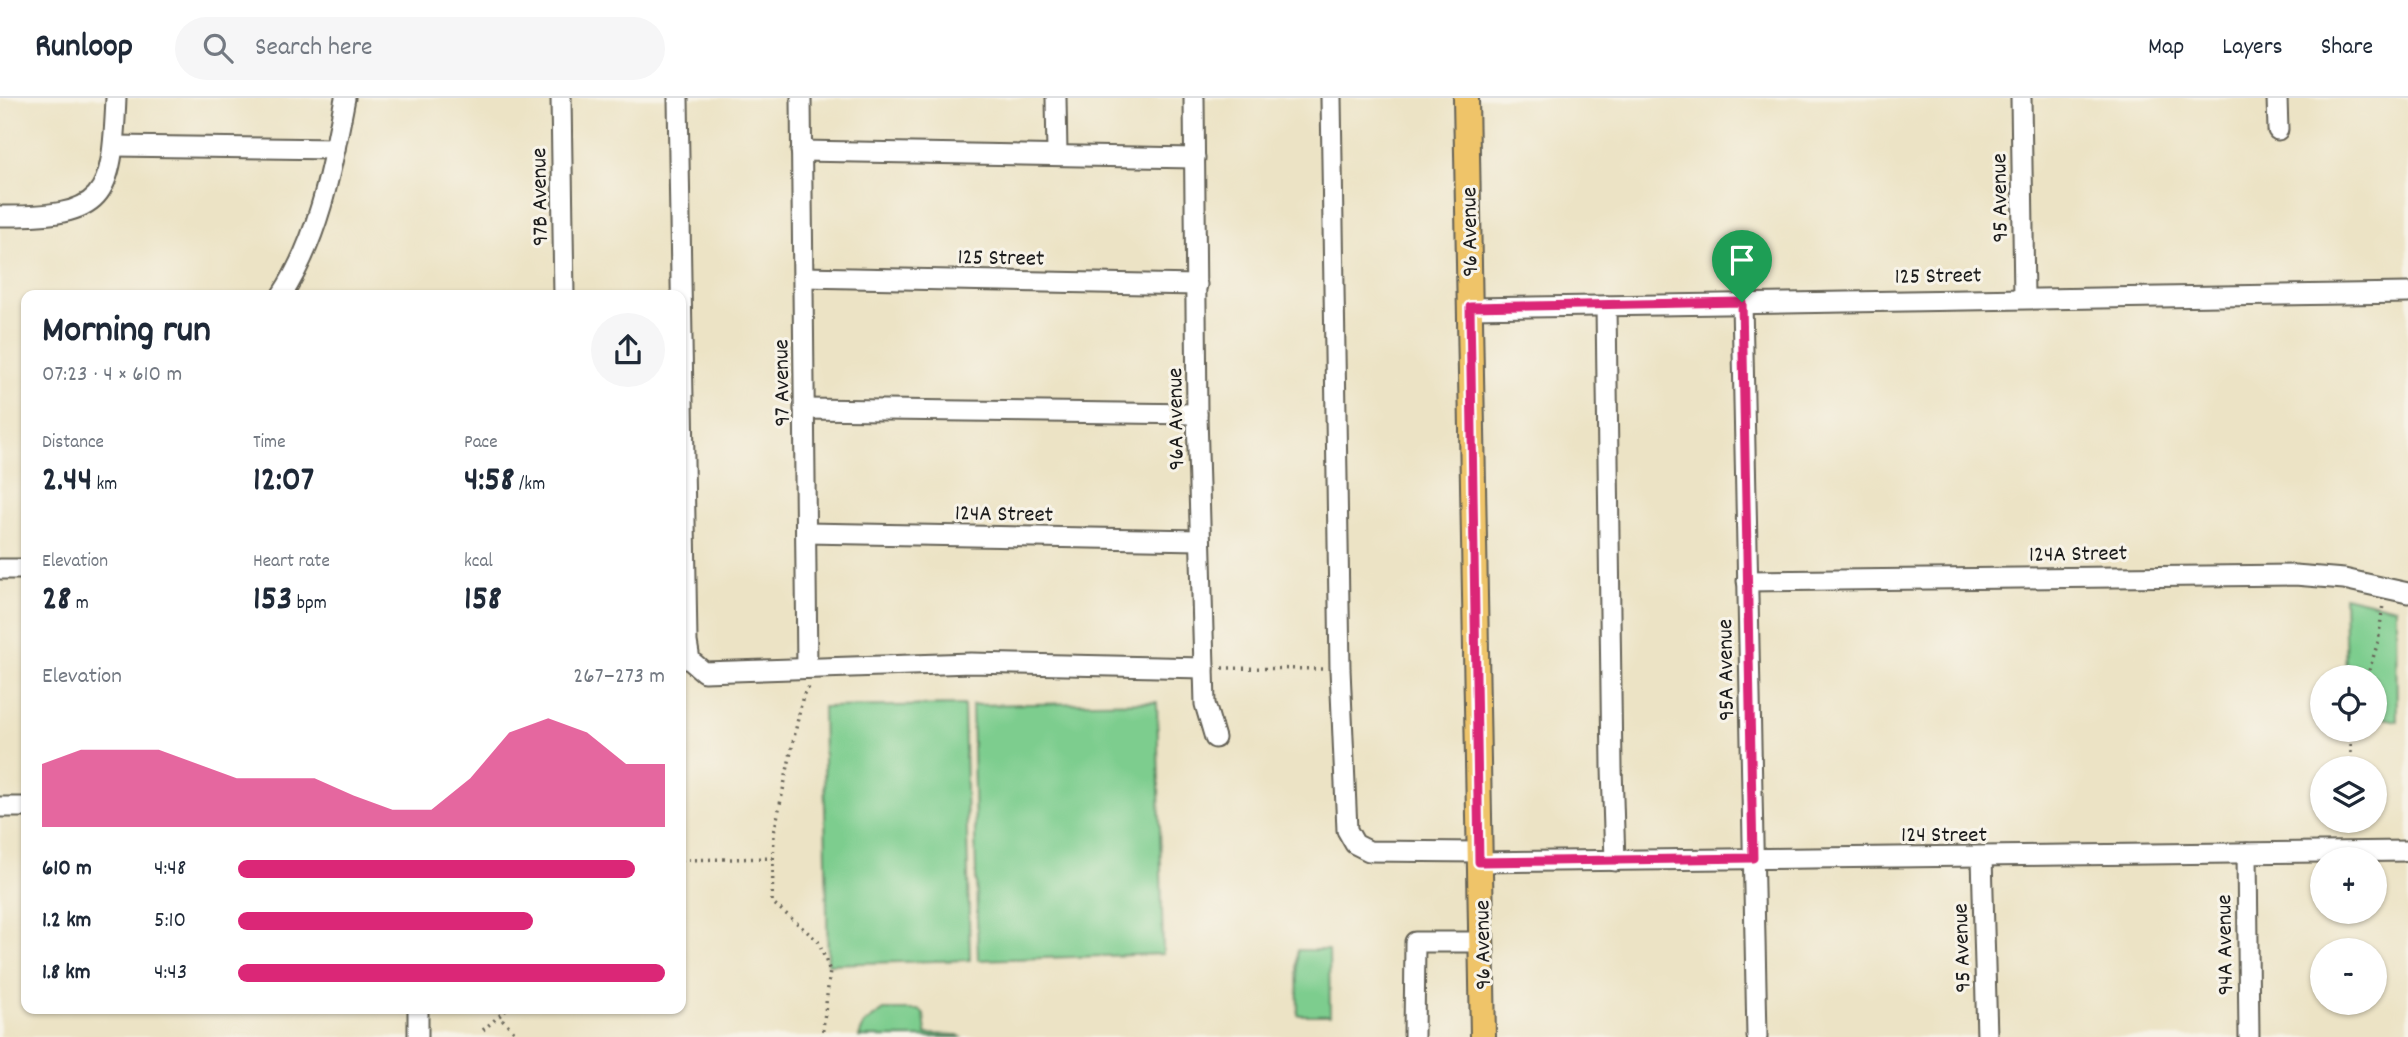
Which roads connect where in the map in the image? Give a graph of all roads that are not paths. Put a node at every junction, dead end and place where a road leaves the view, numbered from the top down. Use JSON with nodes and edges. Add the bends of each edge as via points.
{"nodes":[{"id":1,"x":116,"y":98,"type":"edge"},
{"id":2,"x":345,"y":98,"type":"edge"},
{"id":3,"x":561,"y":98,"type":"edge"},
{"id":4,"x":678,"y":98,"type":"edge"},
{"id":5,"x":801,"y":98,"type":"edge"},
{"id":6,"x":1056,"y":98,"type":"edge"},
{"id":7,"x":1194,"y":98,"type":"edge"},
{"id":8,"x":1331,"y":98,"type":"edge"},
{"id":9,"x":1466,"y":98,"type":"edge"},
{"id":10,"x":2021,"y":98,"type":"edge"},
{"id":11,"x":2277,"y":98,"type":"edge"},
{"id":12,"x":2278,"y":130,"type":"dead end"},
{"id":13,"x":114,"y":146,"type":"junction"},
{"id":14,"x":335,"y":149,"type":"junction"},
{"id":15,"x":801,"y":151,"type":"junction"},
{"id":16,"x":1057,"y":154,"type":"junction"},
{"id":17,"x":1195,"y":158,"type":"junction"},
{"id":18,"x":0,"y":216,"type":"edge"},
{"id":19,"x":803,"y":276,"type":"junction"},
{"id":20,"x":1197,"y":285,"type":"junction"},
{"id":21,"x":284,"y":290,"type":"edge"},
{"id":22,"x":564,"y":290,"type":"edge"},
{"id":23,"x":681,"y":290,"type":"edge"},
{"id":24,"x":2408,"y":293,"type":"edge"},
{"id":25,"x":2024,"y":298,"type":"junction"},
{"id":26,"x":1742,"y":302,"type":"junction"},
{"id":27,"x":1606,"y":306,"type":"junction"},
{"id":28,"x":1470,"y":307,"type":"junction"},
{"id":29,"x":804,"y":408,"type":"junction"},
{"id":30,"x":1197,"y":414,"type":"junction"},
{"id":31,"x":806,"y":533,"type":"junction"},
{"id":32,"x":1200,"y":540,"type":"junction"},
{"id":33,"x":0,"y":569,"type":"edge"},
{"id":34,"x":21,"y":569,"type":"edge"},
{"id":35,"x":1747,"y":581,"type":"junction"},
{"id":36,"x":686,"y":582,"type":"edge"},
{"id":37,"x":2408,"y":593,"type":"edge"},
{"id":38,"x":809,"y":668,"type":"junction"},
{"id":39,"x":1212,"y":668,"type":"junction"},
{"id":40,"x":1215,"y":738,"type":"dead end"},
{"id":41,"x":0,"y":807,"type":"edge"},
{"id":42,"x":21,"y":807,"type":"edge"},
{"id":43,"x":2408,"y":850,"type":"edge"},
{"id":44,"x":2247,"y":853,"type":"junction"},
{"id":45,"x":1479,"y":857,"type":"junction"},
{"id":46,"x":1982,"y":857,"type":"junction"},
{"id":47,"x":1753,"y":858,"type":"junction"},
{"id":48,"x":1615,"y":861,"type":"junction"},
{"id":49,"x":1481,"y":942,"type":"junction"},
{"id":50,"x":418,"y":1014,"type":"edge"},
{"id":51,"x":418,"y":1037,"type":"edge"},
{"id":52,"x":1414,"y":1037,"type":"edge"},
{"id":53,"x":1483,"y":1037,"type":"edge"},
{"id":54,"x":1757,"y":1037,"type":"edge"},
{"id":55,"x":1987,"y":1037,"type":"edge"},
{"id":56,"x":2249,"y":1037,"type":"edge"}],
"edges":[{"from":1,"to":13,"type":"street"},
{"from":2,"to":14,"type":"street"},
{"from":3,"to":22,"type":"street","name":"97B Avenue"},
{"from":4,"to":23,"type":"street"},
{"from":5,"to":15,"type":"street","name":"97 Avenue"},
{"from":6,"to":16,"type":"street"},
{"from":7,"to":17,"type":"street","name":"96A Avenue"},
{"from":8,"to":45,"type":"street","name":"124 Street","via":[[1339,657],[1348,830],[1355,844],[1369,851]]},
{"from":9,"to":28,"type":"main road","name":"96 Avenue"},
{"from":10,"to":25,"type":"street","name":"95 Avenue"},
{"from":11,"to":12,"type":"street"},
{"from":13,"to":14,"type":"street"},
{"from":13,"to":18,"type":"street","via":[[105,183],[89,203],[58,214]]},
{"from":14,"to":21,"type":"street","via":[[314,228]]},
{"from":15,"to":16,"type":"street"},
{"from":15,"to":19,"type":"street","name":"97 Avenue"},
{"from":16,"to":17,"type":"street"},
{"from":17,"to":20,"type":"street","name":"96A Avenue"},
{"from":19,"to":20,"type":"street","name":"125 Street"},
{"from":19,"to":29,"type":"street","name":"97 Avenue"},
{"from":20,"to":30,"type":"street","name":"96A Avenue"},
{"from":24,"to":25,"type":"street","name":"125 Street"},
{"from":25,"to":26,"type":"street","name":"125 Street"},
{"from":26,"to":27,"type":"street","name":"125 Street"},
{"from":26,"to":35,"type":"street","name":"95A Avenue"},
{"from":27,"to":28,"type":"street","name":"125 Street"},
{"from":27,"to":48,"type":"street"},
{"from":28,"to":45,"type":"main road","name":"96 Avenue"},
{"from":29,"to":30,"type":"street"},
{"from":29,"to":31,"type":"street","name":"97 Avenue"},
{"from":30,"to":32,"type":"street","name":"96A Avenue"},
{"from":31,"to":32,"type":"street","name":"124A Street"},
{"from":31,"to":38,"type":"street","name":"97 Avenue"},
{"from":32,"to":39,"type":"street","name":"96A Avenue"},
{"from":33,"to":34,"type":"street"},
{"from":35,"to":37,"type":"street","name":"124A Street","via":[[2295,575],[2344,579]]},
{"from":35,"to":47,"type":"street","name":"95A Avenue"},
{"from":36,"to":38,"type":"street","via":[[690,660],[704,671]]},
{"from":38,"to":39,"type":"street","via":[[971,663]]},
{"from":39,"to":40,"type":"street","name":"96A Avenue","via":[[1205,704]]},
{"from":41,"to":42,"type":"street"},
{"from":43,"to":44,"type":"street","name":"124 Street"},
{"from":44,"to":46,"type":"street","name":"124 Street"},
{"from":44,"to":56,"type":"street","name":"94A Avenue"},
{"from":45,"to":48,"type":"street","name":"124 Street"},
{"from":45,"to":49,"type":"main road","name":"96 Avenue"},
{"from":46,"to":47,"type":"street","name":"124 Street"},
{"from":46,"to":55,"type":"street","name":"95 Avenue"},
{"from":47,"to":48,"type":"street","name":"124 Street"},
{"from":47,"to":54,"type":"street","name":"95A Avenue"},
{"from":49,"to":52,"type":"street","via":[[1415,942]]},
{"from":49,"to":53,"type":"main road","name":"96 Avenue"},
{"from":50,"to":51,"type":"street"}]}
